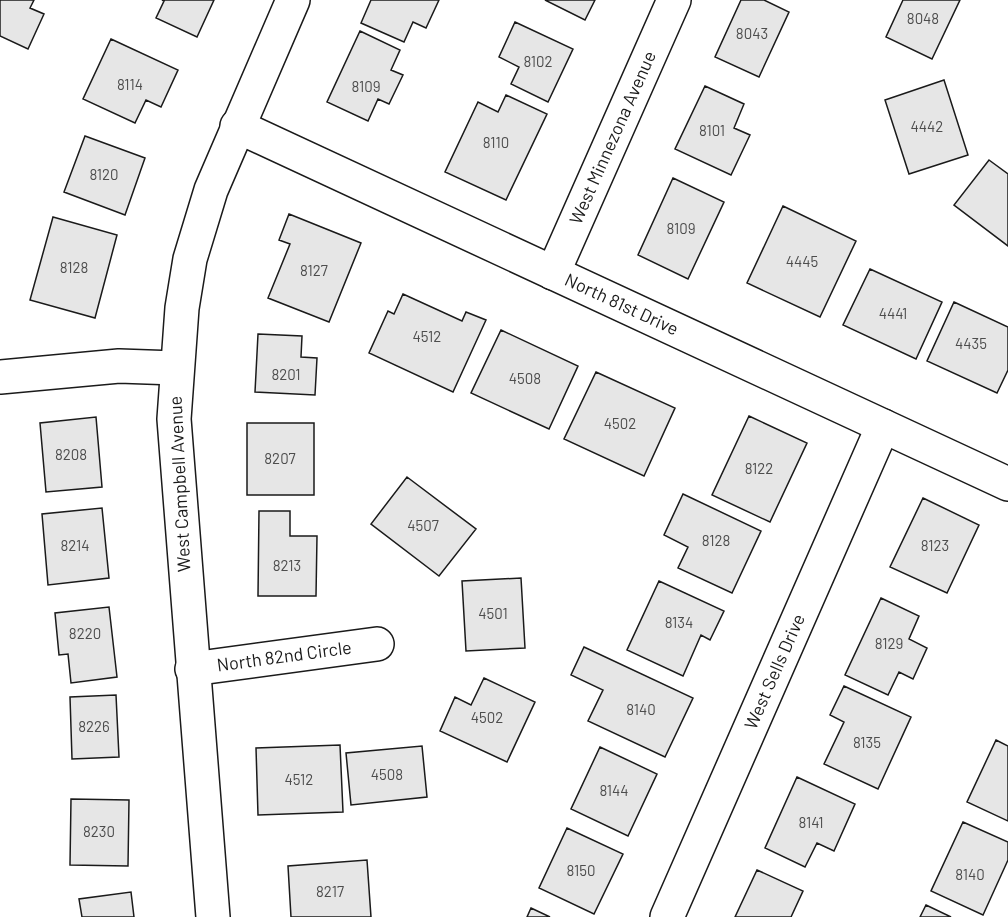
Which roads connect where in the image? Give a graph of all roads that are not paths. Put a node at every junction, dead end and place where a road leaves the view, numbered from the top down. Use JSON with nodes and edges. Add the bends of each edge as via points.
{"nodes":[{"id":1,"x":293,"y":0,"type":"edge"},
{"id":2,"x":674,"y":0,"type":"edge"},
{"id":3,"x":237,"y":126,"type":"junction"},
{"id":4,"x":553,"y":273,"type":"junction"},
{"id":5,"x":176,"y":368,"type":"junction"},
{"id":6,"x":0,"y":377,"type":"edge"},
{"id":7,"x":883,"y":426,"type":"junction"},
{"id":8,"x":1008,"y":484,"type":"edge"},
{"id":9,"x":377,"y":644,"type":"dead end"},
{"id":10,"x":192,"y":669,"type":"junction"},
{"id":11,"x":213,"y":917,"type":"edge"},
{"id":12,"x":667,"y":917,"type":"edge"}],
"edges":[{"from":1,"to":3,"type":"street","name":"West Campbell Avenue"},
{"from":2,"to":4,"type":"street","name":"West Minnezona Avenue"},
{"from":3,"to":4,"type":"street","name":"North 81st Drive"},
{"from":3,"to":5,"type":"street","name":"West Campbell Avenue","via":[[211,190],[190,259]]},
{"from":4,"to":7,"type":"street","name":"North 81st Drive"},
{"from":5,"to":6,"type":"street","via":[[118,366]]},
{"from":5,"to":10,"type":"street","name":"West Campbell Avenue","via":[[174,419]]},
{"from":7,"to":8,"type":"street","name":"North 81st Drive"},
{"from":7,"to":12,"type":"street","name":"West Sells Drive"},
{"from":9,"to":10,"type":"street","name":"North 82nd Circle"},
{"from":10,"to":11,"type":"street","name":"West Campbell Avenue"}]}
